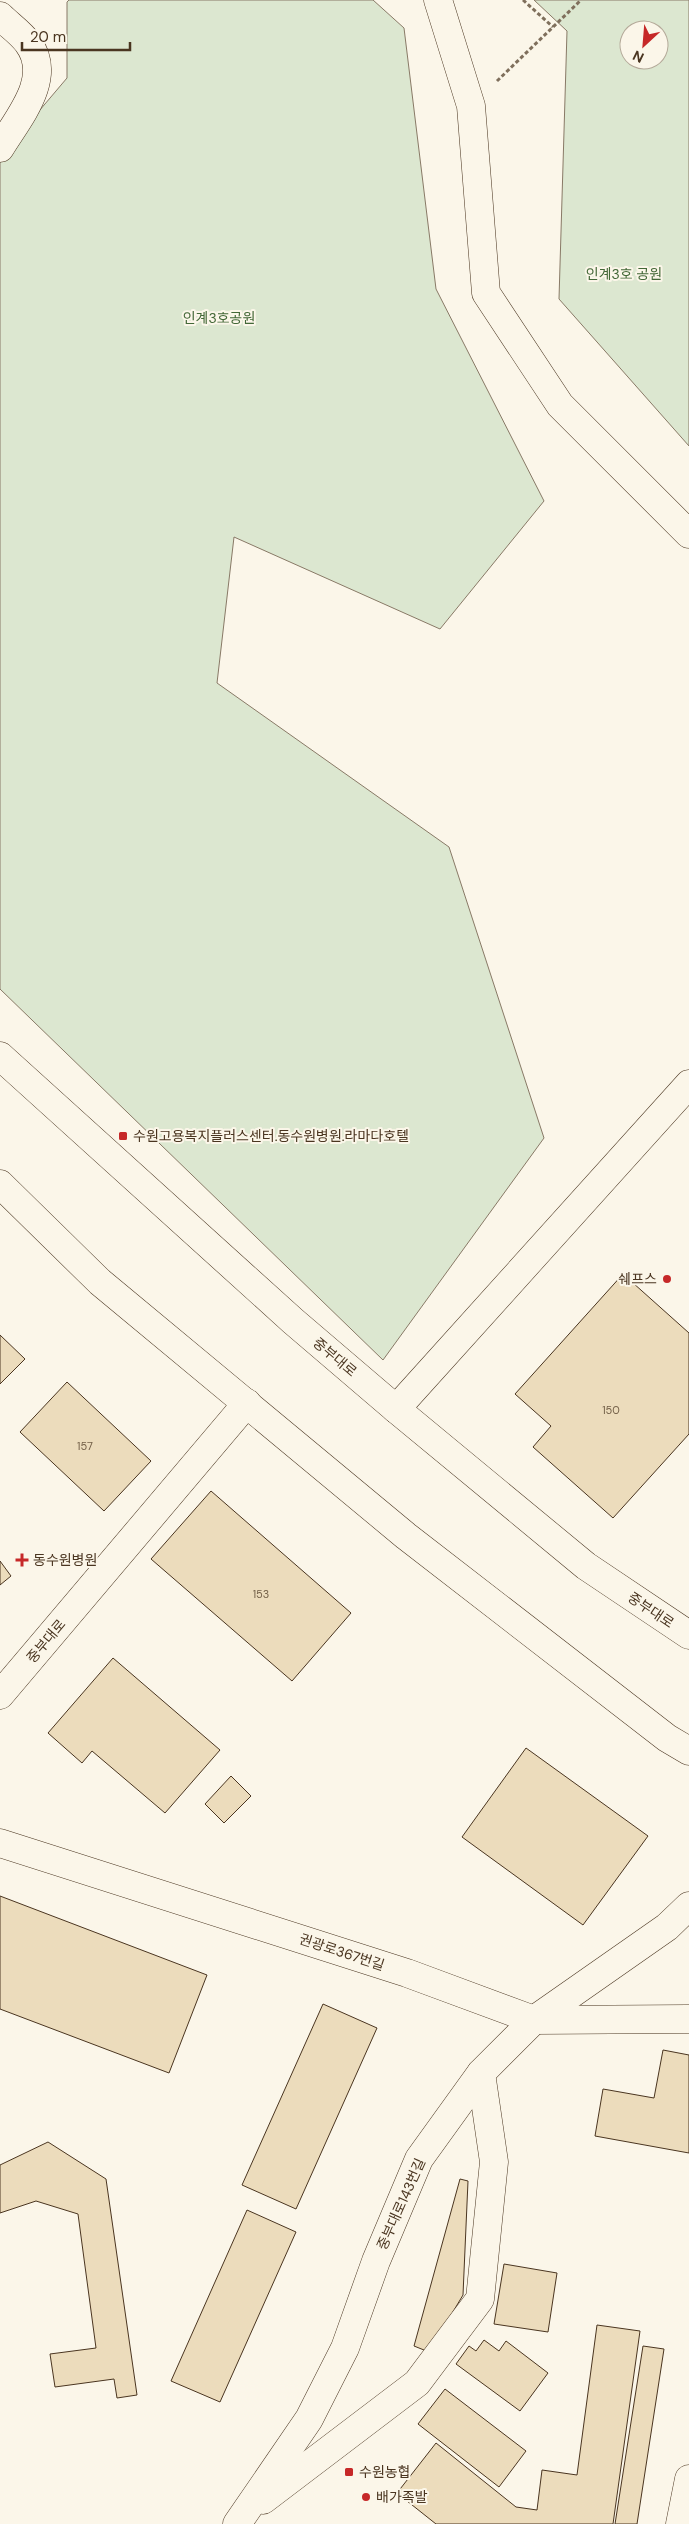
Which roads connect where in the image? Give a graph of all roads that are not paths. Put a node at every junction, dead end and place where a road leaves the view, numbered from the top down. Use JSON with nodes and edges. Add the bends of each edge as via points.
{"nodes":[{"id":1,"x":438,"y":0,"type":"edge"},
{"id":2,"x":0,"y":16,"type":"edge"},
{"id":3,"x":0,"y":148,"type":"edge"},
{"id":4,"x":689,"y":534,"type":"edge"},
{"id":5,"x":0,"y":1056,"type":"edge"},
{"id":6,"x":689,"y":1084,"type":"edge"},
{"id":7,"x":0,"y":1184,"type":"edge"},
{"id":8,"x":247,"y":1404,"type":"junction"},
{"id":9,"x":396,"y":1409,"type":"junction"},
{"id":10,"x":689,"y":1635,"type":"edge"},
{"id":11,"x":5,"y":1680,"type":"edge"},
{"id":12,"x":689,"y":1751,"type":"edge"},
{"id":13,"x":0,"y":1843,"type":"edge"},
{"id":14,"x":689,"y":1906,"type":"edge"},
{"id":15,"x":689,"y":2019,"type":"edge"},
{"id":16,"x":534,"y":2020,"type":"junction"},
{"id":17,"x":481,"y":2073,"type":"junction"},
{"id":18,"x":689,"y":2480,"type":"edge"},
{"id":19,"x":241,"y":2518,"type":"edge"},
{"id":20,"x":680,"y":2524,"type":"edge"}],
"edges":[{"from":1,"to":4,"type":"street","via":[[471,106],[486,293],[560,406]]},
{"from":2,"to":3,"type":"street","via":[[28,44],[37,64],[35,90]]},
{"from":5,"to":9,"type":"street","name":"중부대로","via":[[293,1321]]},
{"from":6,"to":9,"type":"street"},
{"from":7,"to":8,"type":"street","via":[[100,1282]]},
{"from":8,"to":11,"type":"street","name":"중부대로"},
{"from":8,"to":12,"type":"street","via":[[406,1536]]},
{"from":9,"to":10,"type":"street","name":"중부대로","via":[[586,1566]]},
{"from":13,"to":16,"type":"street","name":"권광로367번길","via":[[398,1970]]},
{"from":14,"to":16,"type":"street","name":"중부대로143번길","via":[[667,1926]]},
{"from":15,"to":16,"type":"street","name":"권광로367번길"},
{"from":16,"to":17,"type":"street","name":"중부대로143번길"},
{"from":17,"to":19,"type":"street","name":"중부대로143번길","via":[[419,2159],[376,2261],[345,2348],[309,2419]]},
{"from":17,"to":19,"type":"street","via":[[494,2162],[480,2299],[417,2383]]},
{"from":18,"to":20,"type":"street"}]}
